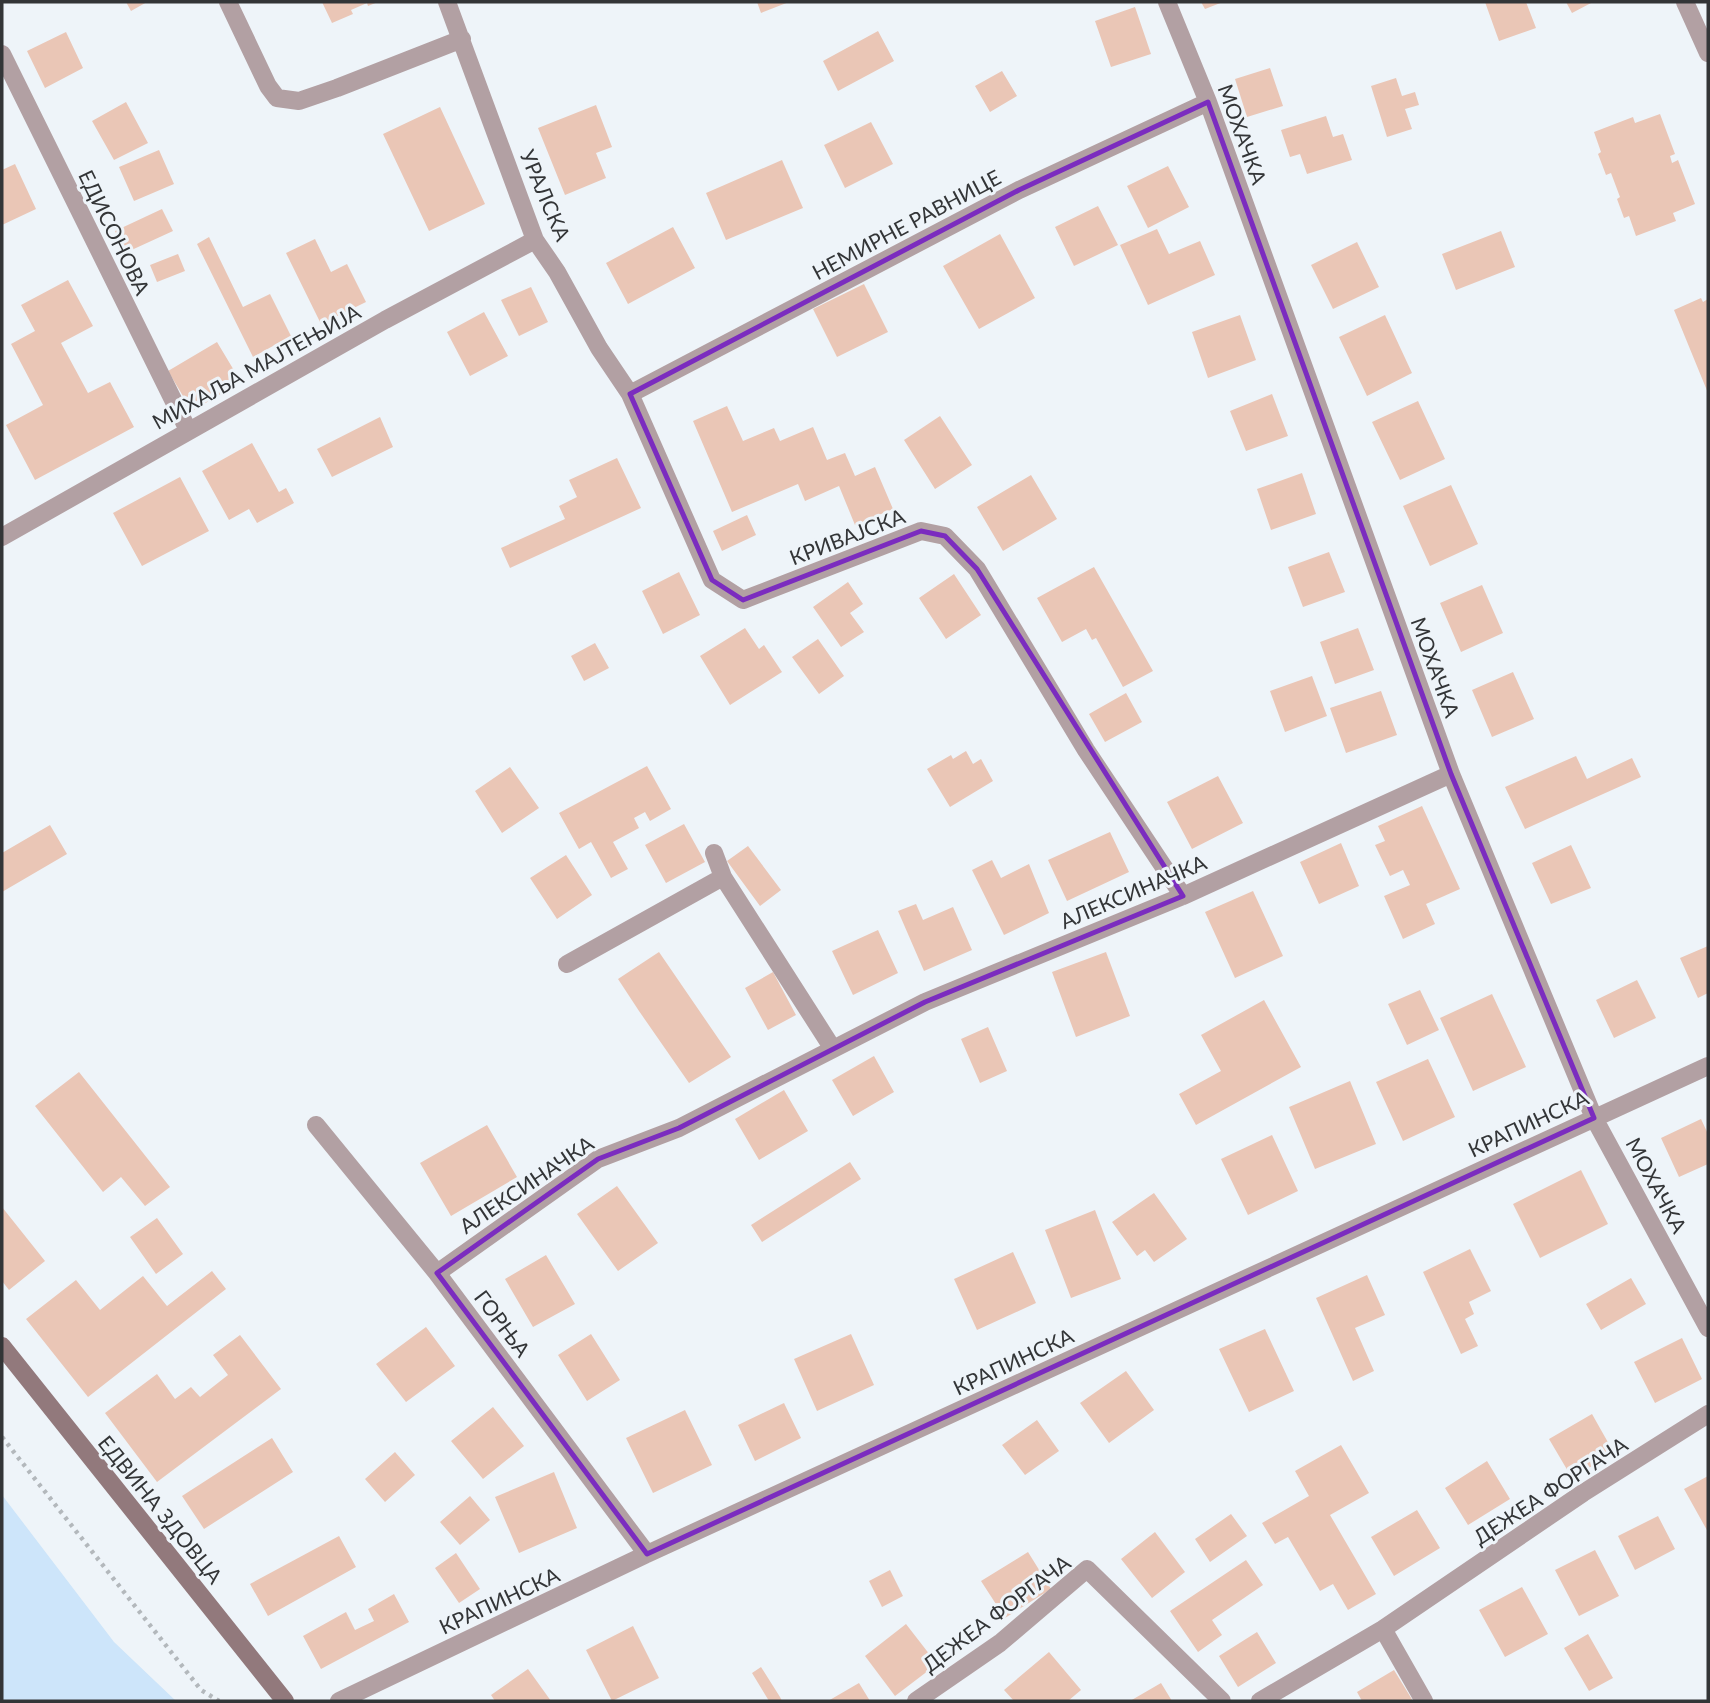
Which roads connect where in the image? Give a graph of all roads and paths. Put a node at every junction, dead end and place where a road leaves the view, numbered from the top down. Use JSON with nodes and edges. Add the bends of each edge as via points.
{"nodes":[{"id":1,"x":228,"y":2,"type":"edge"},
{"id":2,"x":447,"y":2,"type":"edge"},
{"id":3,"x":1167,"y":2,"type":"edge"},
{"id":4,"x":1685,"y":2,"type":"edge"},
{"id":5,"x":461,"y":39,"type":"junction"},
{"id":6,"x":1708,"y":53,"type":"edge"},
{"id":7,"x":2,"y":54,"type":"edge"},
{"id":8,"x":1208,"y":102,"type":"junction"},
{"id":9,"x":535,"y":240,"type":"junction"},
{"id":10,"x":630,"y":394,"type":"junction"},
{"id":11,"x":188,"y":430,"type":"junction"},
{"id":12,"x":2,"y":537,"type":"edge"},
{"id":13,"x":1451,"y":774,"type":"junction"},
{"id":14,"x":714,"y":853,"type":"dead end"},
{"id":15,"x":723,"y":877,"type":"junction"},
{"id":16,"x":1183,"y":896,"type":"junction"},
{"id":17,"x":567,"y":964,"type":"dead end"},
{"id":18,"x":833,"y":1049,"type":"junction"},
{"id":19,"x":1708,"y":1066,"type":"edge"},
{"id":20,"x":1594,"y":1118,"type":"junction"},
{"id":21,"x":316,"y":1125,"type":"dead end"},
{"id":22,"x":437,"y":1273,"type":"junction"},
{"id":23,"x":1708,"y":1328,"type":"edge"},
{"id":24,"x":2,"y":1346,"type":"edge"},
{"id":25,"x":1708,"y":1414,"type":"edge"},
{"id":26,"x":2,"y":1437,"type":"edge"},
{"id":27,"x":648,"y":1554,"type":"junction"},
{"id":28,"x":1383,"y":1629,"type":"junction"},
{"id":29,"x":219,"y":1701,"type":"edge"},
{"id":30,"x":285,"y":1701,"type":"edge"},
{"id":31,"x":339,"y":1701,"type":"edge"},
{"id":32,"x":916,"y":1701,"type":"edge"},
{"id":33,"x":1222,"y":1701,"type":"edge"},
{"id":34,"x":1260,"y":1701,"type":"edge"},
{"id":35,"x":1424,"y":1701,"type":"edge"}],
"edges":[{"from":1,"to":5,"type":"street","via":[[277,98],[299,101]]},
{"from":2,"to":5,"type":"street","name":"УРАЛСКА"},
{"from":3,"to":8,"type":"street","name":"МОХАЧКА"},
{"from":4,"to":6,"type":"street"},
{"from":5,"to":9,"type":"street","name":"УРАЛСКА"},
{"from":7,"to":11,"type":"street","name":"ЕДИСОНОВА"},
{"from":8,"to":10,"type":"street","name":"НЕМИРНЕ РАВНИЦЕ","via":[[1019,190]]},
{"from":8,"to":13,"type":"street","name":"МОХАЧКА"},
{"from":9,"to":10,"type":"street","name":"УРАЛСКА"},
{"from":9,"to":11,"type":"street","name":"МИХАЉА МАЈТЕЊИЈА"},
{"from":10,"to":16,"type":"street","name":"КРИВАЈСКА","via":[[712,580],[743,600],[921,531],[945,536],[977,569],[1086,750]]},
{"from":11,"to":12,"type":"street","name":"МИХАЉА МАЈТЕЊИЈА"},
{"from":13,"to":16,"type":"street","name":"АЛЕКСИНАЧКА"},
{"from":13,"to":20,"type":"street","name":"МОХАЧКА"},
{"from":14,"to":15,"type":"street"},
{"from":15,"to":17,"type":"street"},
{"from":15,"to":18,"type":"street"},
{"from":16,"to":18,"type":"street","name":"АЛЕКСИНАЧКА","via":[[925,1002]]},
{"from":18,"to":22,"type":"street","name":"АЛЕКСИНАЧКА","via":[[679,1128],[598,1159]]},
{"from":19,"to":20,"type":"street","name":"КРАПИНСКА"},
{"from":20,"to":23,"type":"street","name":"МОХАЧКА"},
{"from":20,"to":27,"type":"street","name":"КРАПИНСКА"},
{"from":21,"to":22,"type":"street","name":"ГОРЊА"},
{"from":22,"to":27,"type":"street","name":"ГОРЊА"},
{"from":24,"to":30,"type":"main road","name":"ЕДВИНА ЗДОВЦА"},
{"from":25,"to":28,"type":"street","name":"ДЕЖЕА ФОРГАЧА"},
{"from":26,"to":29,"type":"path","via":[[201,1690]]},
{"from":27,"to":31,"type":"street","name":"КРАПИНСКА"},
{"from":28,"to":34,"type":"street","name":"ДЕЖЕА ФОРГАЧА"},
{"from":28,"to":35,"type":"street"},
{"from":32,"to":33,"type":"street","name":"ДЕЖЕА ФОРГАЧА","via":[[1000,1643],[1087,1569]]}]}
